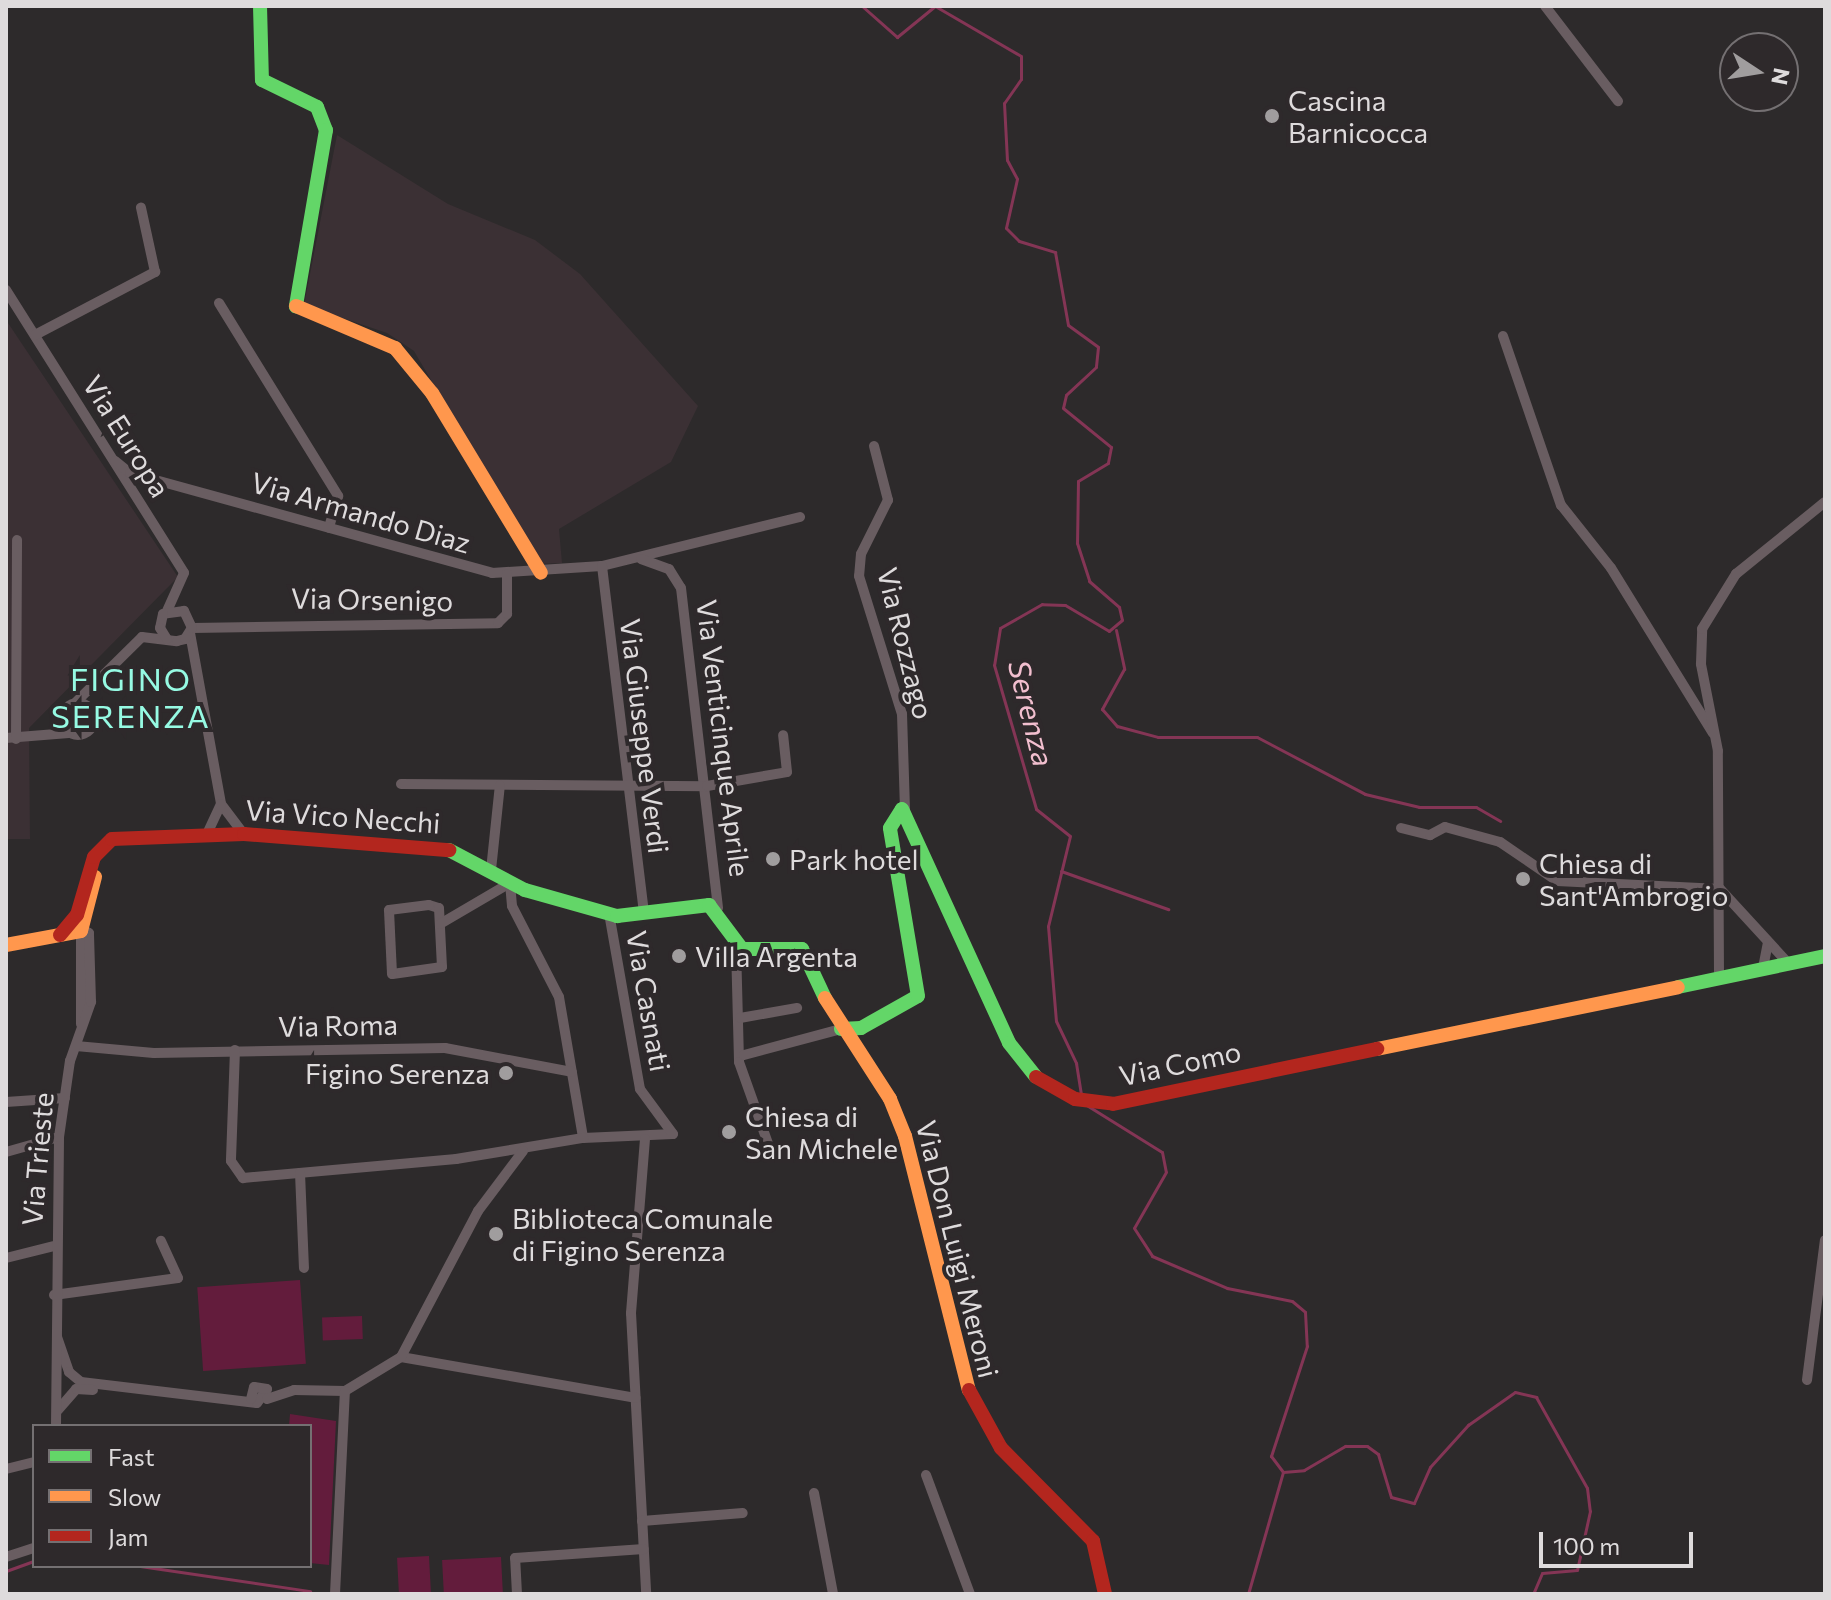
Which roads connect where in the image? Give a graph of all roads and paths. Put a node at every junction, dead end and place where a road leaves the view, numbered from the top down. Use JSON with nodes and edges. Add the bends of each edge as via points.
{"nodes":[{"id":1,"x":260,"y":6,"type":"edge"},
{"id":2,"x":1545,"y":6,"type":"edge"},
{"id":3,"x":1618,"y":101,"type":"dead end"},
{"id":4,"x":141,"y":208,"type":"dead end"},
{"id":5,"x":6,"y":290,"type":"edge"},
{"id":6,"x":219,"y":303,"type":"dead end"},
{"id":7,"x":35,"y":335,"type":"junction"},
{"id":8,"x":1503,"y":336,"type":"dead end"},
{"id":9,"x":874,"y":446,"type":"dead end"},
{"id":10,"x":115,"y":461,"type":"junction"},
{"id":11,"x":161,"y":481,"type":"junction"},
{"id":12,"x":138,"y":498,"type":"junction"},
{"id":13,"x":1825,"y":502,"type":"edge"},
{"id":14,"x":800,"y":517,"type":"dead end"},
{"id":15,"x":329,"y":528,"type":"junction"},
{"id":16,"x":17,"y":540,"type":"dead end"},
{"id":17,"x":674,"y":550,"type":"junction"},
{"id":18,"x":631,"y":558,"type":"junction"},
{"id":19,"x":602,"y":566,"type":"junction"},
{"id":20,"x":184,"y":573,"type":"junction"},
{"id":21,"x":541,"y":573,"type":"junction"},
{"id":22,"x":507,"y":574,"type":"junction"},
{"id":23,"x":681,"y":588,"type":"junction"},
{"id":24,"x":167,"y":611,"type":"junction"},
{"id":25,"x":187,"y":613,"type":"junction"},
{"id":26,"x":160,"y":621,"type":"junction"},
{"id":27,"x":215,"y":623,"type":"junction"},
{"id":28,"x":12,"y":630,"type":"edge"},
{"id":29,"x":191,"y":631,"type":"junction"},
{"id":30,"x":142,"y":637,"type":"junction"},
{"id":31,"x":167,"y":639,"type":"junction"},
{"id":32,"x":179,"y":641,"type":"junction"},
{"id":33,"x":200,"y":669,"type":"junction"},
{"id":34,"x":95,"y":684,"type":"junction"},
{"id":35,"x":75,"y":703,"type":"junction"},
{"id":36,"x":91,"y":710,"type":"junction"},
{"id":37,"x":62,"y":717,"type":"junction"},
{"id":38,"x":69,"y":733,"type":"junction"},
{"id":39,"x":783,"y":735,"type":"dead end"},
{"id":40,"x":11,"y":738,"type":"edge"},
{"id":41,"x":42,"y":739,"type":"junction"},
{"id":42,"x":1716,"y":739,"type":"junction"},
{"id":43,"x":401,"y":784,"type":"dead end"},
{"id":44,"x":500,"y":785,"type":"junction"},
{"id":45,"x":627,"y":786,"type":"junction"},
{"id":46,"x":707,"y":786,"type":"junction"},
{"id":47,"x":221,"y":804,"type":"junction"},
{"id":48,"x":905,"y":809,"type":"junction"},
{"id":49,"x":1401,"y":828,"type":"dead end"},
{"id":50,"x":244,"y":834,"type":"junction"},
{"id":51,"x":206,"y":836,"type":"junction"},
{"id":52,"x":142,"y":838,"type":"junction"},
{"id":53,"x":491,"y":870,"type":"junction"},
{"id":54,"x":510,"y":883,"type":"junction"},
{"id":55,"x":1720,"y":889,"type":"junction"},
{"id":56,"x":718,"y":908,"type":"junction"},
{"id":57,"x":644,"y":912,"type":"junction"},
{"id":58,"x":609,"y":914,"type":"junction"},
{"id":59,"x":440,"y":924,"type":"junction"},
{"id":60,"x":75,"y":929,"type":"junction"},
{"id":61,"x":1768,"y":942,"type":"junction"},
{"id":62,"x":6,"y":945,"type":"edge"},
{"id":63,"x":736,"y":946,"type":"junction"},
{"id":64,"x":1825,"y":956,"type":"edge"},
{"id":65,"x":1789,"y":964,"type":"junction"},
{"id":66,"x":1763,"y":968,"type":"junction"},
{"id":67,"x":1719,"y":975,"type":"junction"},
{"id":68,"x":797,"y":1008,"type":"dead end"},
{"id":69,"x":740,"y":1018,"type":"junction"},
{"id":70,"x":841,"y":1029,"type":"junction"},
{"id":71,"x":79,"y":1038,"type":"junction"},
{"id":72,"x":235,"y":1050,"type":"junction"},
{"id":73,"x":744,"y":1055,"type":"junction"},
{"id":74,"x":572,"y":1072,"type":"junction"},
{"id":75,"x":65,"y":1098,"type":"junction"},
{"id":76,"x":6,"y":1102,"type":"edge"},
{"id":77,"x":59,"y":1137,"type":"junction"},
{"id":78,"x":583,"y":1138,"type":"junction"},
{"id":79,"x":645,"y":1139,"type":"junction"},
{"id":80,"x":770,"y":1149,"type":"dead end"},
{"id":81,"x":523,"y":1151,"type":"junction"},
{"id":82,"x":6,"y":1152,"type":"edge"},
{"id":83,"x":300,"y":1173,"type":"junction"},
{"id":84,"x":1825,"y":1240,"type":"edge"},
{"id":85,"x":161,"y":1241,"type":"dead end"},
{"id":86,"x":54,"y":1246,"type":"junction"},
{"id":87,"x":6,"y":1258,"type":"edge"},
{"id":88,"x":304,"y":1268,"type":"dead end"},
{"id":89,"x":54,"y":1295,"type":"junction"},
{"id":90,"x":54,"y":1320,"type":"junction"},
{"id":91,"x":401,"y":1357,"type":"junction"},
{"id":92,"x":1807,"y":1380,"type":"dead end"},
{"id":93,"x":110,"y":1391,"type":"junction"},
{"id":94,"x":345,"y":1391,"type":"junction"},
{"id":95,"x":635,"y":1398,"type":"junction"},
{"id":96,"x":56,"y":1423,"type":"edge"},
{"id":97,"x":32,"y":1462,"type":"edge"},
{"id":98,"x":6,"y":1469,"type":"edge"},
{"id":99,"x":926,"y":1475,"type":"dead end"},
{"id":100,"x":814,"y":1493,"type":"dead end"},
{"id":101,"x":743,"y":1513,"type":"dead end"},
{"id":102,"x":642,"y":1521,"type":"junction"},
{"id":103,"x":32,"y":1549,"type":"edge"},
{"id":104,"x":644,"y":1549,"type":"junction"},
{"id":105,"x":6,"y":1557,"type":"edge"},
{"id":106,"x":335,"y":1594,"type":"edge"},
{"id":107,"x":517,"y":1594,"type":"edge"},
{"id":108,"x":646,"y":1594,"type":"edge"},
{"id":109,"x":833,"y":1594,"type":"edge"},
{"id":110,"x":970,"y":1594,"type":"edge"},
{"id":111,"x":1105,"y":1594,"type":"edge"}],
"edges":[{"from":1,"to":21,"type":"street","via":[[262,80],[317,107],[326,130],[296,309],[395,348],[432,393]]},
{"from":2,"to":3,"type":"street"},
{"from":4,"to":7,"type":"street","via":[[155,272]]},
{"from":5,"to":7,"type":"street","name":"Via Europa"},
{"from":6,"to":15,"type":"street","via":[[338,496]]},
{"from":7,"to":10,"type":"street","name":"Via Europa"},
{"from":8,"to":42,"type":"street","via":[[1561,505],[1611,568]]},
{"from":9,"to":48,"type":"street","name":"Via Rozzago","via":[[888,500],[861,554],[859,576],[902,714]]},
{"from":10,"to":11,"type":"street","name":"Via Armando Diaz"},
{"from":10,"to":12,"type":"street","name":"Via Europa"},
{"from":11,"to":12,"type":"street"},
{"from":11,"to":15,"type":"street","name":"Via Armando Diaz"},
{"from":12,"to":20,"type":"street","name":"Via Europa"},
{"from":13,"to":42,"type":"street","via":[[1769,541],[1707,615],[1701,664]]},
{"from":14,"to":17,"type":"street","name":"Via Armando Diaz"},
{"from":15,"to":22,"type":"street","name":"Via Armando Diaz"},
{"from":16,"to":28,"type":"street"},
{"from":17,"to":18,"type":"street","name":"Via Armando Diaz"},
{"from":17,"to":23,"type":"street"},
{"from":18,"to":19,"type":"street","name":"Via Armando Diaz"},
{"from":18,"to":23,"type":"street","name":"Via Venticinque Aprile","via":[[669,569]]},
{"from":19,"to":21,"type":"street","name":"Via Armando Diaz"},
{"from":19,"to":45,"type":"street","name":"Via Giuseppe Verdi"},
{"from":20,"to":24,"type":"street"},
{"from":20,"to":25,"type":"street"},
{"from":21,"to":22,"type":"street","name":"Via Armando Diaz"},
{"from":22,"to":27,"type":"street","name":"Via Orsenigo","via":[[507,614],[498,623]]},
{"from":23,"to":46,"type":"street","name":"Via Venticinque Aprile"},
{"from":24,"to":25,"type":"street"},
{"from":24,"to":26,"type":"street"},
{"from":25,"to":27,"type":"street"},
{"from":25,"to":29,"type":"street"},
{"from":26,"to":30,"type":"street"},
{"from":26,"to":31,"type":"street"},
{"from":27,"to":29,"type":"street","name":"Via Orsenigo"},
{"from":28,"to":40,"type":"street"},
{"from":29,"to":32,"type":"street"},
{"from":29,"to":33,"type":"street"},
{"from":30,"to":31,"type":"street"},
{"from":30,"to":34,"type":"street"},
{"from":31,"to":32,"type":"street"},
{"from":32,"to":33,"type":"street"},
{"from":33,"to":47,"type":"street"},
{"from":34,"to":35,"type":"street"},
{"from":34,"to":36,"type":"street"},
{"from":35,"to":36,"type":"street"},
{"from":35,"to":37,"type":"street"},
{"from":36,"to":38,"type":"street","via":[[88,731]]},
{"from":37,"to":38,"type":"street"},
{"from":37,"to":41,"type":"street"},
{"from":38,"to":41,"type":"street"},
{"from":39,"to":46,"type":"street","via":[[787,772]]},
{"from":40,"to":41,"type":"street"},
{"from":42,"to":55,"type":"street"},
{"from":43,"to":44,"type":"street"},
{"from":44,"to":45,"type":"street"},
{"from":44,"to":53,"type":"street"},
{"from":45,"to":46,"type":"street"},
{"from":45,"to":57,"type":"street","name":"Via Giuseppe Verdi"},
{"from":46,"to":56,"type":"street","name":"Via Venticinque Aprile"},
{"from":47,"to":50,"type":"street"},
{"from":47,"to":51,"type":"street"},
{"from":48,"to":67,"type":"street","name":"Via Como","via":[[1009,1043],[1038,1079],[1075,1099],[1113,1104]]},
{"from":48,"to":70,"type":"street","via":[[895,811],[890,828],[918,996],[861,1028]]},
{"from":49,"to":55,"type":"street","via":[[1430,835],[1445,827],[1500,842],[1557,881]]},
{"from":50,"to":51,"type":"street","name":"Via Vico Necchi"},
{"from":50,"to":53,"type":"street","name":"Via Vico Necchi","via":[[446,848]]},
{"from":51,"to":52,"type":"street","name":"Via Vico Necchi"},
{"from":52,"to":60,"type":"street","name":"Via Vico Necchi","via":[[102,862]]},
{"from":52,"to":60,"type":"street","name":"Via Vico Necchi","via":[[105,844],[84,887]]},
{"from":53,"to":54,"type":"street","name":"Via Vico Necchi"},
{"from":54,"to":58,"type":"street","name":"Via Vico Necchi"},
{"from":54,"to":59,"type":"street"},
{"from":54,"to":74,"type":"street","via":[[512,906],[559,997]]},
{"from":55,"to":61,"type":"street"},
{"from":55,"to":67,"type":"street"},
{"from":56,"to":57,"type":"street","name":"Via Vico Necchi"},
{"from":56,"to":63,"type":"street"},
{"from":57,"to":58,"type":"street","name":"Via Vico Necchi"},
{"from":58,"to":79,"type":"street","name":"Via Casnati","via":[[640,1089],[673,1134]]},
{"from":59,"to":59,"type":"street","via":[[436,974],[392,974],[389,910],[429,905],[439,908]]},
{"from":60,"to":62,"type":"street"},
{"from":60,"to":71,"type":"street","name":"Via Trieste"},
{"from":61,"to":65,"type":"street"},
{"from":61,"to":66,"type":"street"},
{"from":63,"to":69,"type":"street"},
{"from":63,"to":70,"type":"street","name":"Via Don Luigi Meroni","via":[[806,951]]},
{"from":64,"to":65,"type":"street","name":"Via Como"},
{"from":65,"to":66,"type":"street","name":"Via Como"},
{"from":66,"to":67,"type":"street","name":"Via Como"},
{"from":68,"to":69,"type":"street"},
{"from":69,"to":73,"type":"street"},
{"from":70,"to":73,"type":"street"},
{"from":70,"to":111,"type":"street","name":"Via Don Luigi Meroni","via":[[890,1099],[905,1136],[957,1366],[974,1410],[1001,1448],[1093,1541]]},
{"from":71,"to":72,"type":"street","name":"Via Roma","via":[[101,1053]]},
{"from":71,"to":75,"type":"street","name":"Via Trieste"},
{"from":72,"to":74,"type":"street","name":"Via Roma","via":[[445,1048]]},
{"from":72,"to":83,"type":"street","via":[[233,1169],[243,1178]]},
{"from":73,"to":80,"type":"street","via":[[749,1097]]},
{"from":74,"to":78,"type":"street"},
{"from":75,"to":76,"type":"street"},
{"from":75,"to":77,"type":"street","name":"Via Trieste"},
{"from":77,"to":82,"type":"street"},
{"from":77,"to":86,"type":"street","name":"Via Trieste"},
{"from":78,"to":79,"type":"street"},
{"from":78,"to":81,"type":"street"},
{"from":79,"to":95,"type":"street","via":[[631,1313]]},
{"from":81,"to":83,"type":"street"},
{"from":81,"to":91,"type":"street","via":[[478,1211]]},
{"from":83,"to":88,"type":"street"},
{"from":84,"to":92,"type":"street"},
{"from":85,"to":89,"type":"street","via":[[178,1278]]},
{"from":86,"to":87,"type":"street"},
{"from":86,"to":89,"type":"street","name":"Via Trieste"},
{"from":89,"to":90,"type":"street","name":"Via Trieste"},
{"from":90,"to":93,"type":"street","via":[[69,1372]]},
{"from":90,"to":96,"type":"street","name":"Via Trieste"},
{"from":91,"to":94,"type":"street"},
{"from":91,"to":95,"type":"street"},
{"from":93,"to":94,"type":"street","via":[[228,1402],[294,1390]]},
{"from":93,"to":96,"type":"street","via":[[76,1389],[62,1397]]},
{"from":94,"to":106,"type":"street"},
{"from":95,"to":102,"type":"street"},
{"from":97,"to":98,"type":"street"},
{"from":99,"to":110,"type":"street"},
{"from":100,"to":109,"type":"street"},
{"from":101,"to":102,"type":"street"},
{"from":102,"to":104,"type":"street"},
{"from":103,"to":105,"type":"street"},
{"from":104,"to":107,"type":"street","via":[[515,1558]]},
{"from":104,"to":108,"type":"street"}]}
